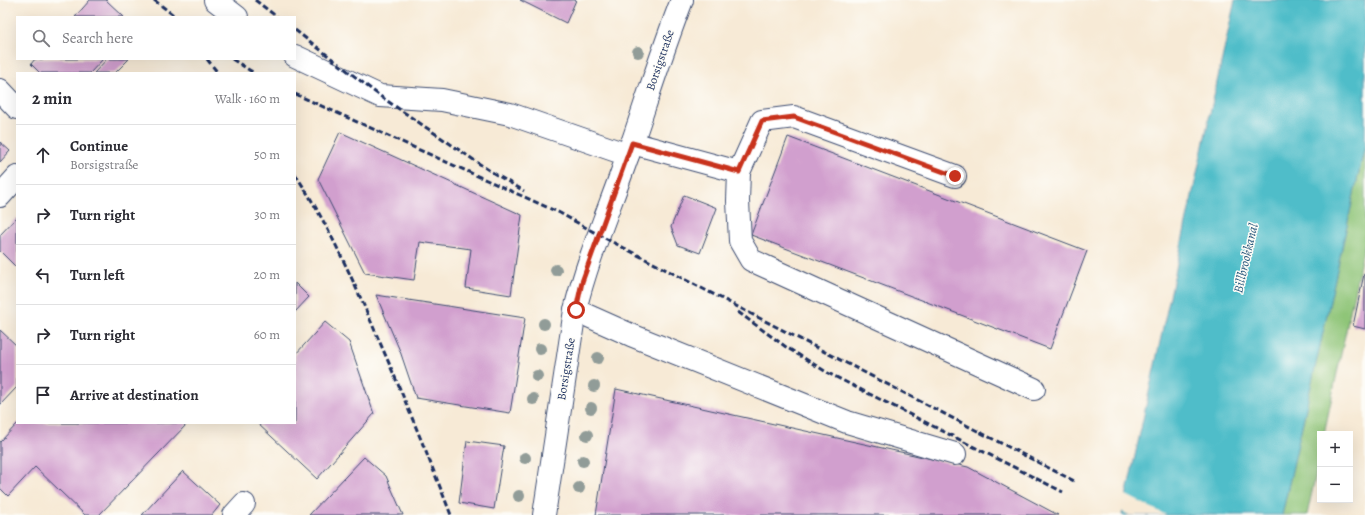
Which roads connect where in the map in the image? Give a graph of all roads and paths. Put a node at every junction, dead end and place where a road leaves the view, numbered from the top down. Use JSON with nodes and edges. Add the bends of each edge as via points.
{"nodes":[{"id":1,"x":215,"y":0,"type":"edge"},
{"id":2,"x":682,"y":0,"type":"edge"},
{"id":3,"x":236,"y":16,"type":"edge"},
{"id":4,"x":296,"y":56,"type":"edge"},
{"id":5,"x":0,"y":90,"type":"edge"},
{"id":6,"x":16,"y":107,"type":"edge"},
{"id":7,"x":630,"y":149,"type":"junction"},
{"id":8,"x":739,"y":172,"type":"junction"},
{"id":9,"x":955,"y":176,"type":"dead end"},
{"id":10,"x":16,"y":178,"type":"edge"},
{"id":11,"x":0,"y":196,"type":"edge"},
{"id":12,"x":576,"y":310,"type":"junction"},
{"id":13,"x":1034,"y":389,"type":"dead end"},
{"id":14,"x":955,"y":454,"type":"dead end"},
{"id":15,"x":544,"y":515,"type":"edge"}],
"edges":[{"from":1,"to":3,"type":"main road"},
{"from":2,"to":7,"type":"main road","name":"Borsigstraße"},
{"from":4,"to":7,"type":"main road","via":[[380,96],[442,100],[510,114]]},
{"from":5,"to":6,"type":"main road"},
{"from":7,"to":8,"type":"main road"},
{"from":7,"to":12,"type":"main road","name":"Borsigstraße","via":[[582,282]]},
{"from":8,"to":9,"type":"main road","via":[[762,121],[794,117]]},
{"from":8,"to":13,"type":"main road","via":[[740,241],[751,260]]},
{"from":10,"to":11,"type":"main road"},
{"from":12,"to":14,"type":"main road","via":[[631,335],[847,422]]},
{"from":12,"to":15,"type":"main road","name":"Borsigstraße"}]}
